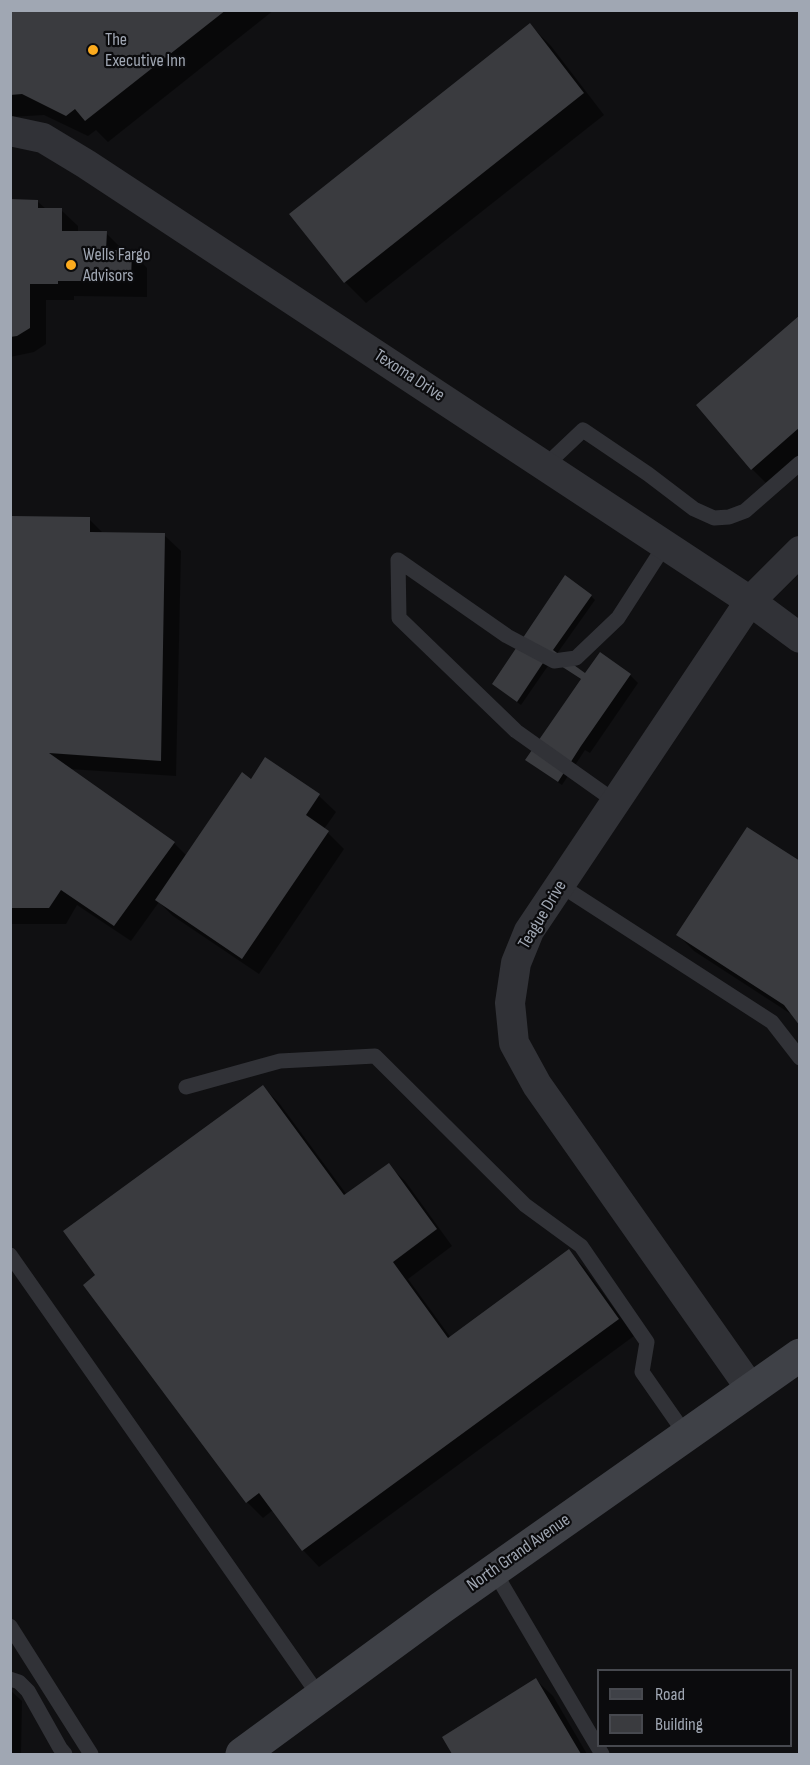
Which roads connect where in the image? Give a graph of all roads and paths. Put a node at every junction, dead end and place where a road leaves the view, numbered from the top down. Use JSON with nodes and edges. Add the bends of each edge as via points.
{"nodes":[{"id":1,"x":10,"y":131,"type":"edge"},
{"id":2,"x":800,"y":463,"type":"edge"},
{"id":3,"x":545,"y":466,"type":"junction"},
{"id":4,"x":664,"y":545,"type":"junction"},
{"id":5,"x":800,"y":551,"type":"edge"},
{"id":6,"x":750,"y":601,"type":"junction"},
{"id":7,"x":800,"y":638,"type":"edge"},
{"id":8,"x":616,"y":802,"type":"junction"},
{"id":9,"x":560,"y":885,"type":"junction"},
{"id":10,"x":800,"y":1058,"type":"edge"},
{"id":11,"x":186,"y":1087,"type":"dead end"},
{"id":12,"x":10,"y":1254,"type":"edge"},
{"id":13,"x":800,"y":1355,"type":"edge"},
{"id":14,"x":752,"y":1389,"type":"junction"},
{"id":15,"x":686,"y":1434,"type":"junction"},
{"id":16,"x":494,"y":1571,"type":"junction"},
{"id":17,"x":10,"y":1626,"type":"edge"},
{"id":18,"x":10,"y":1679,"type":"edge"},
{"id":19,"x":320,"y":1697,"type":"junction"},
{"id":20,"x":597,"y":1746,"type":"edge"},
{"id":21,"x":65,"y":1755,"type":"edge"},
{"id":22,"x":92,"y":1755,"type":"edge"},
{"id":23,"x":242,"y":1755,"type":"edge"}],
"edges":[{"from":1,"to":3,"type":"street","name":"Texoma Drive","via":[[42,138],[86,164]]},
{"from":2,"to":3,"type":"lane","via":[[745,511],[714,518],[694,509],[584,430]]},
{"from":3,"to":4,"type":"street","name":"Texoma Drive"},
{"from":4,"to":6,"type":"street","name":"Texoma Drive"},
{"from":4,"to":8,"type":"lane","via":[[618,618],[576,658],[554,661],[507,636],[398,560],[399,618],[516,731]]},
{"from":5,"to":6,"type":"street","name":"Teague Drive"},
{"from":6,"to":7,"type":"street","name":"Texoma Drive"},
{"from":6,"to":8,"type":"street","name":"Teague Drive"},
{"from":8,"to":9,"type":"street","name":"Teague Drive"},
{"from":9,"to":10,"type":"lane","via":[[772,1022]]},
{"from":9,"to":14,"type":"street","name":"Teague Drive","via":[[529,931],[516,963],[510,1004],[514,1043],[537,1084]]},
{"from":11,"to":15,"type":"lane","via":[[280,1061],[375,1056],[525,1205],[581,1246],[647,1342],[642,1372]]},
{"from":12,"to":19,"type":"lane"},
{"from":13,"to":14,"type":"main road","name":"North Grand Avenue"},
{"from":14,"to":15,"type":"main road","name":"North Grand Avenue"},
{"from":15,"to":16,"type":"main road","name":"North Grand Avenue"},
{"from":16,"to":19,"type":"main road","name":"North Grand Avenue"},
{"from":16,"to":20,"type":"lane"},
{"from":17,"to":22,"type":"lane"},
{"from":18,"to":21,"type":"lane","via":[[28,1691]]},
{"from":19,"to":23,"type":"main road","name":"North Grand Avenue"}]}
